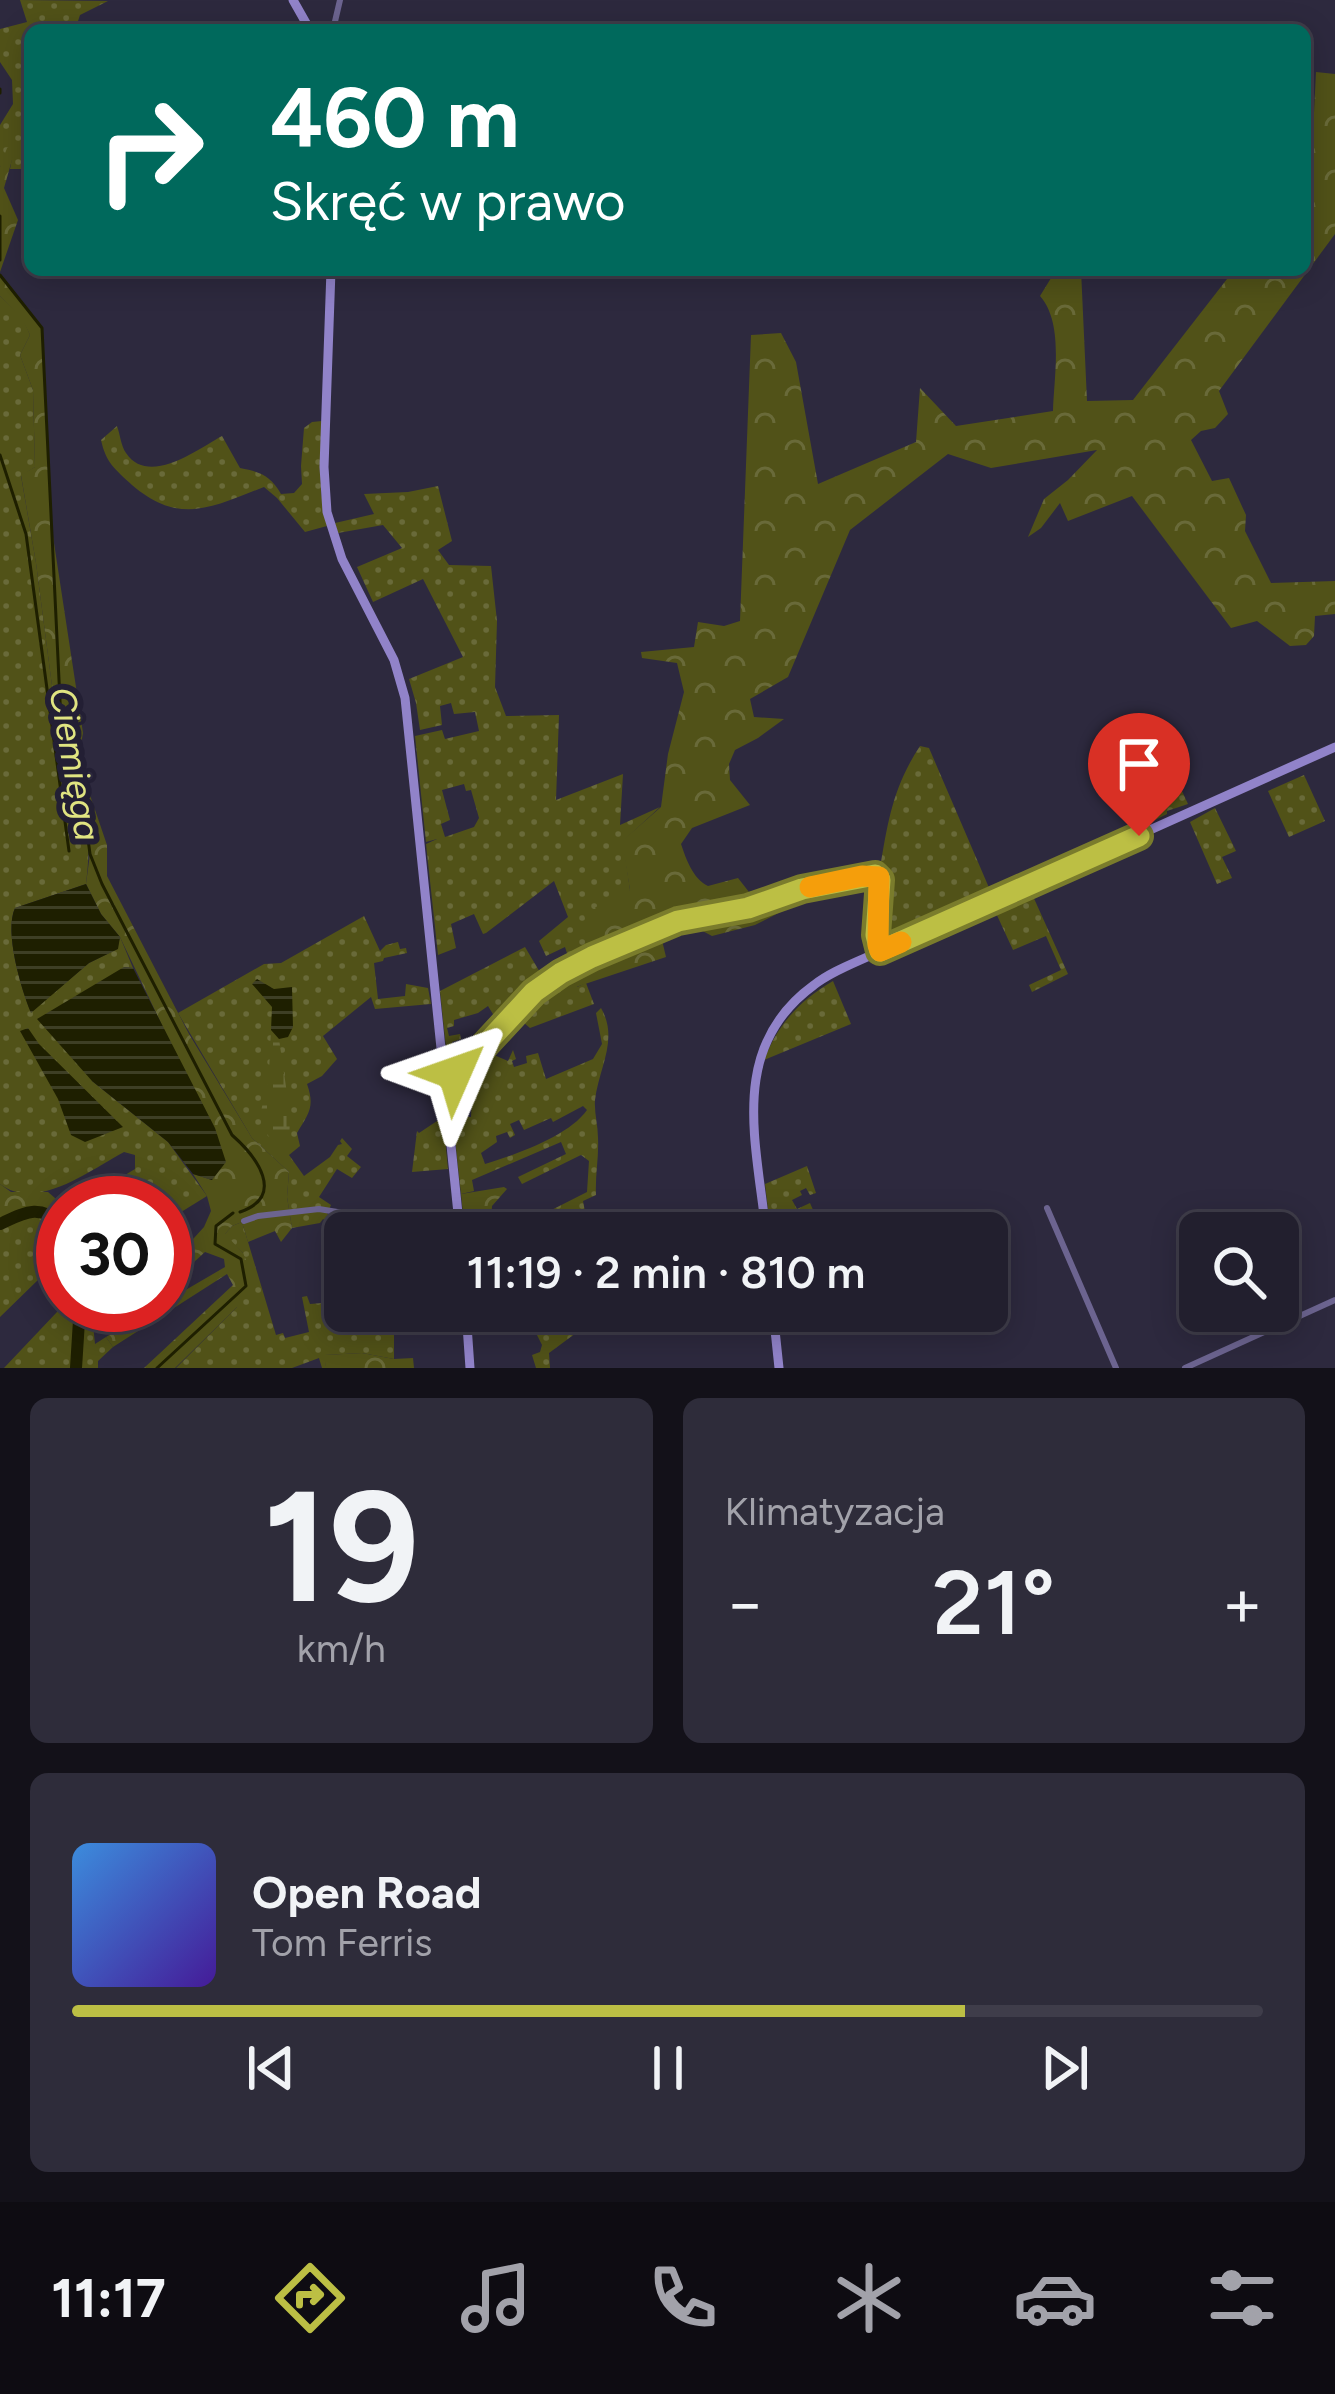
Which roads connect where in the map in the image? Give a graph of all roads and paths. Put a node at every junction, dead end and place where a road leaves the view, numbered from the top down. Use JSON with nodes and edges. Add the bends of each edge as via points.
{"nodes":[{"id":1,"x":331,"y":276,"type":"edge"},
{"id":2,"x":1335,"y":747,"type":"edge"},
{"id":3,"x":880,"y":951,"type":"junction"},
{"id":4,"x":444,"y":1071,"type":"junction"},
{"id":5,"x":459,"y":1073,"type":"junction"},
{"id":6,"x":446,"y":1092,"type":"junction"},
{"id":7,"x":1046,"y":1208,"type":"dead end"},
{"id":8,"x":337,"y":1212,"type":"edge"},
{"id":9,"x":458,"y":1212,"type":"edge"},
{"id":10,"x":764,"y":1212,"type":"edge"},
{"id":11,"x":244,"y":1221,"type":"dead end"},
{"id":12,"x":1335,"y":1300,"type":"edge"},
{"id":13,"x":467,"y":1332,"type":"edge"},
{"id":14,"x":775,"y":1332,"type":"edge"},
{"id":15,"x":470,"y":1368,"type":"edge"},
{"id":16,"x":779,"y":1368,"type":"edge"},
{"id":17,"x":1116,"y":1368,"type":"edge"},
{"id":18,"x":1185,"y":1368,"type":"edge"}],
"edges":[{"from":1,"to":4,"type":"street","via":[[326,505],[405,698]]},
{"from":2,"to":3,"type":"street"},
{"from":3,"to":5,"type":"street","via":[[875,875],[678,921],[542,986]]},
{"from":3,"to":10,"type":"street","via":[[810,988],[760,1056],[753,1098]]},
{"from":4,"to":5,"type":"street"},
{"from":4,"to":6,"type":"street"},
{"from":5,"to":6,"type":"street"},
{"from":6,"to":9,"type":"street"},
{"from":7,"to":17,"type":"street"},
{"from":8,"to":11,"type":"street"},
{"from":12,"to":18,"type":"street"},
{"from":13,"to":15,"type":"street"},
{"from":14,"to":16,"type":"street"}]}
